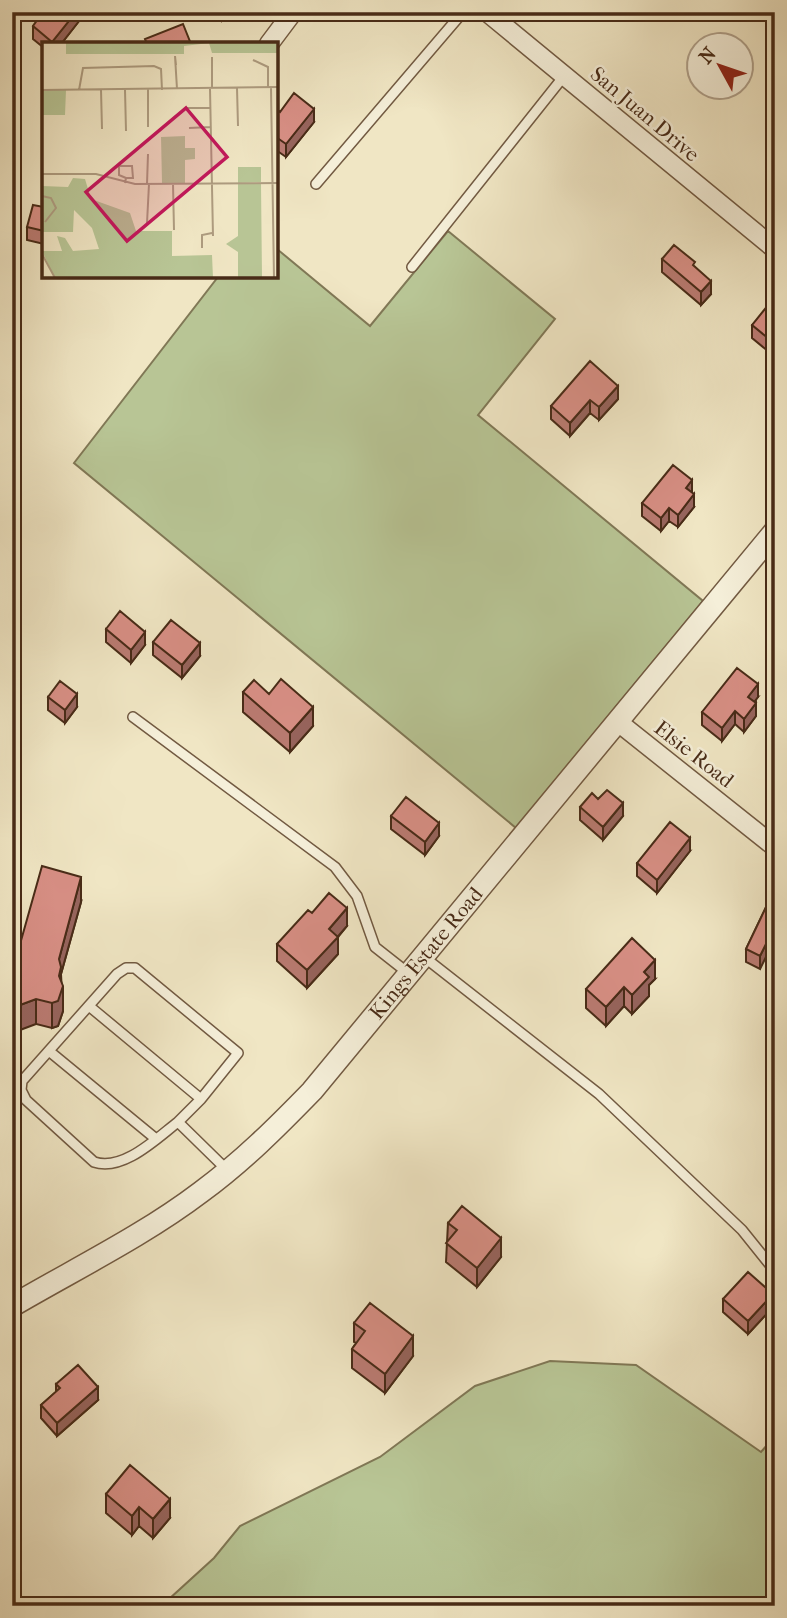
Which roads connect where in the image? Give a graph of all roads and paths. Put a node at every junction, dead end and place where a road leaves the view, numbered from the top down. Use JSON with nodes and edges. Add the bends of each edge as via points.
{"nodes":[{"id":1,"x":293,"y":12,"type":"edge"},
{"id":2,"x":463,"y":12,"type":"edge"},
{"id":3,"x":487,"y":12,"type":"edge"},
{"id":4,"x":270,"y":42,"type":"edge"},
{"id":5,"x":564,"y":76,"type":"junction"},
{"id":6,"x":316,"y":184,"type":"dead end"},
{"id":7,"x":775,"y":249,"type":"edge"},
{"id":8,"x":412,"y":267,"type":"dead end"},
{"id":9,"x":775,"y":531,"type":"edge"},
{"id":10,"x":133,"y":718,"type":"dead end"},
{"id":11,"x":618,"y":722,"type":"junction"},
{"id":12,"x":775,"y":847,"type":"edge"},
{"id":13,"x":417,"y":965,"type":"junction"},
{"id":14,"x":89,"y":1006,"type":"junction"},
{"id":15,"x":49,"y":1051,"type":"junction"},
{"id":16,"x":201,"y":1099,"type":"junction"},
{"id":17,"x":178,"y":1122,"type":"junction"},
{"id":18,"x":156,"y":1139,"type":"junction"},
{"id":19,"x":228,"y":1171,"type":"junction"},
{"id":20,"x":775,"y":1271,"type":"edge"},
{"id":21,"x":12,"y":1306,"type":"edge"}],
"edges":[{"from":1,"to":4,"type":"street"},
{"from":2,"to":6,"type":"lane"},
{"from":3,"to":5,"type":"street","name":"San Juan Drive"},
{"from":5,"to":7,"type":"street","name":"San Juan Drive"},
{"from":5,"to":8,"type":"lane"},
{"from":9,"to":11,"type":"street","name":"Kings Estate Road"},
{"from":10,"to":13,"type":"lane","via":[[335,867],[357,896],[375,947]]},
{"from":11,"to":12,"type":"street","name":"Elsie Road"},
{"from":11,"to":13,"type":"street","name":"Kings Estate Road"},
{"from":13,"to":19,"type":"street","name":"Kings Estate Road","via":[[313,1091]]},
{"from":13,"to":20,"type":"lane","via":[[599,1094],[733,1221]]},
{"from":14,"to":15,"type":"lane"},
{"from":14,"to":16,"type":"lane"},
{"from":14,"to":16,"type":"lane","via":[[117,974],[135,968],[234,1048],[237,1058]]},
{"from":15,"to":18,"type":"lane"},
{"from":15,"to":18,"type":"lane","via":[[22,1082],[21,1090],[26,1100],[94,1162],[114,1163]]},
{"from":16,"to":17,"type":"lane"},
{"from":17,"to":18,"type":"lane"},
{"from":17,"to":19,"type":"lane"},
{"from":19,"to":21,"type":"street","name":"Kings Estate Road","via":[[158,1222]]}]}
